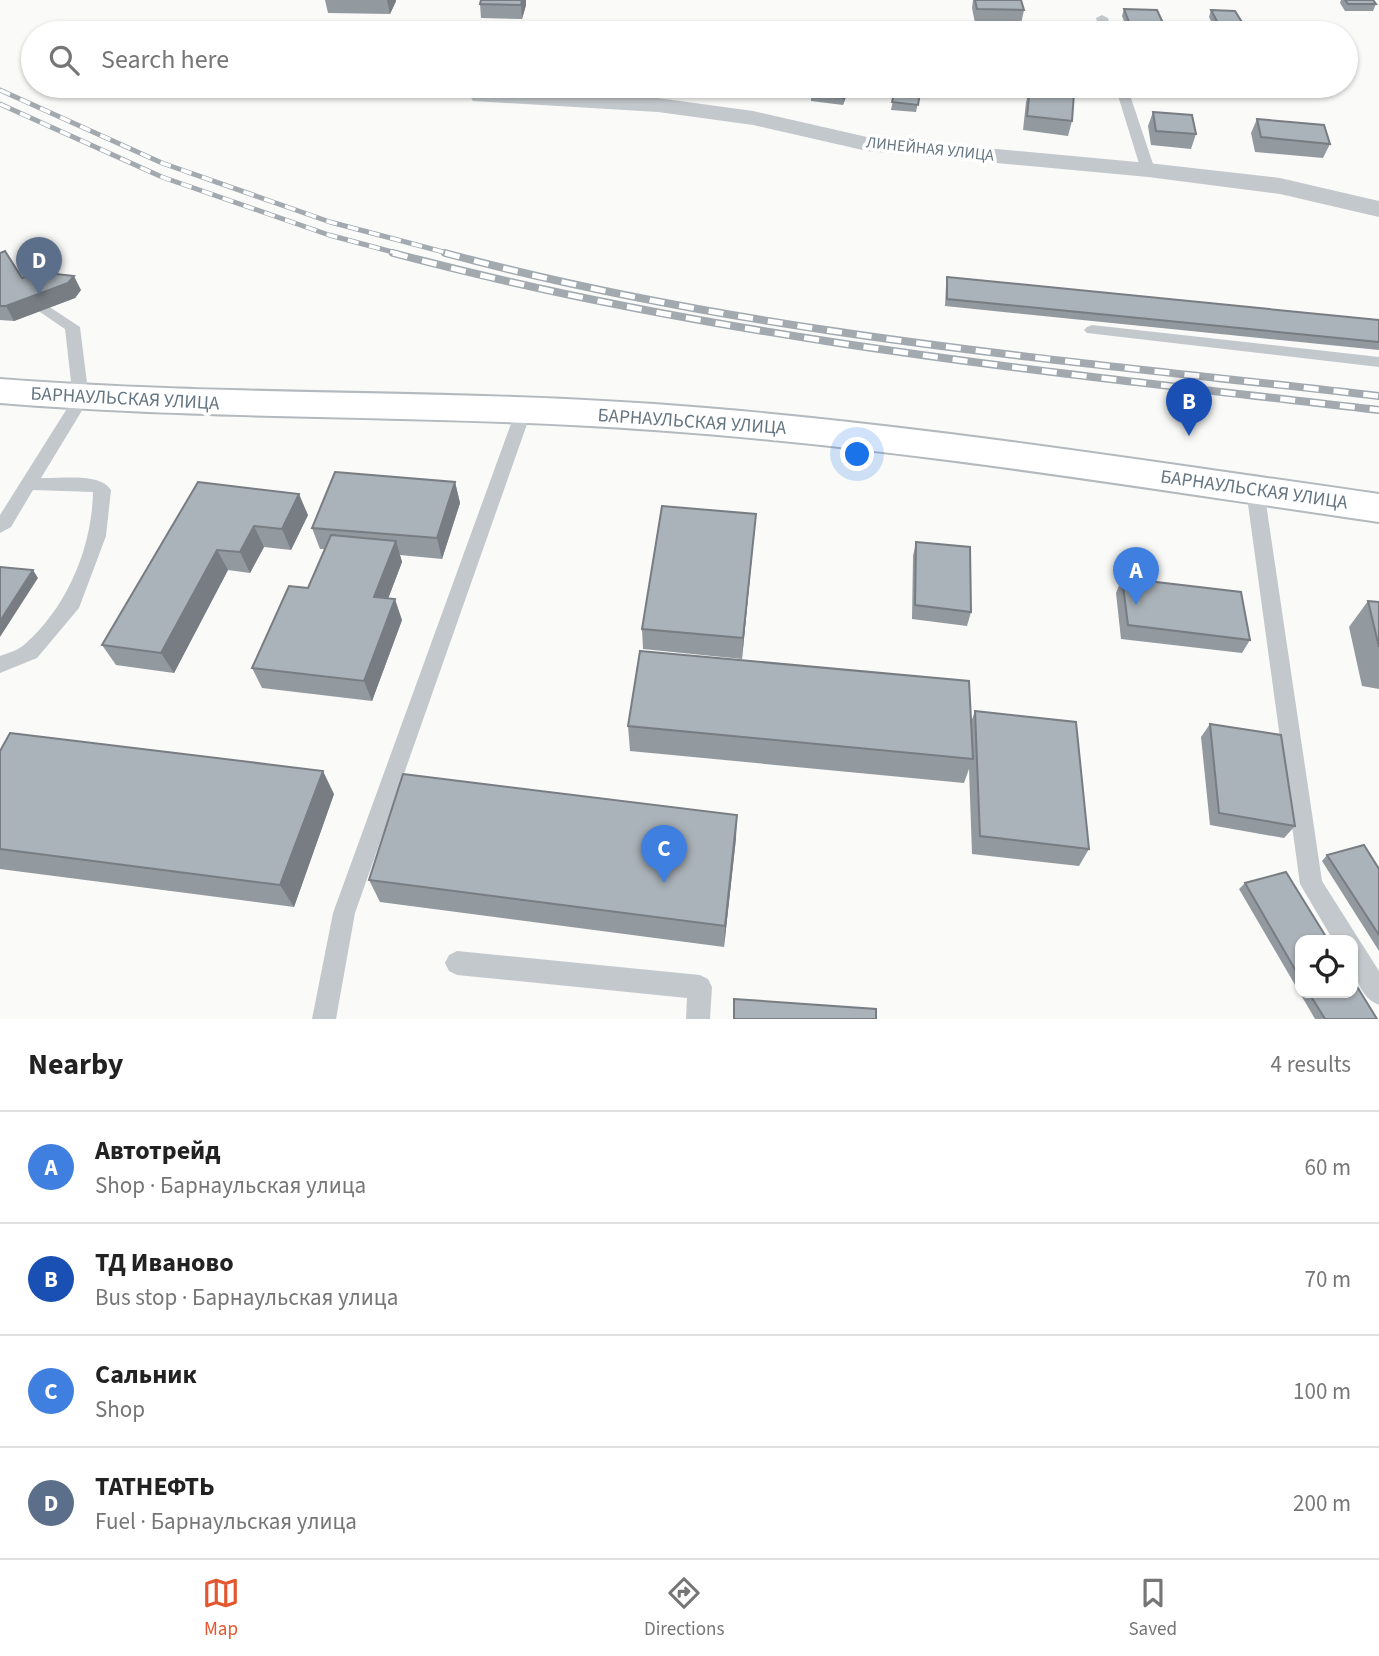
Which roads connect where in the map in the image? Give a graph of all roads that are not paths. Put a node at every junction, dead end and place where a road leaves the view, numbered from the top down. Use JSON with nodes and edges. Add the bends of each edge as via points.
{"nodes":[{"id":1,"x":1102,"y":18,"type":"dead end"},
{"id":2,"x":1103,"y":21,"type":"edge"},
{"id":3,"x":520,"y":98,"type":"edge"},
{"id":4,"x":1124,"y":98,"type":"edge"},
{"id":5,"x":1147,"y":170,"type":"junction"},
{"id":6,"x":1379,"y":209,"type":"edge"},
{"id":7,"x":45,"y":309,"type":"edge"},
{"id":8,"x":1092,"y":331,"type":"dead end"},
{"id":9,"x":1379,"y":362,"type":"edge"},
{"id":10,"x":0,"y":391,"type":"edge"},
{"id":11,"x":81,"y":399,"type":"junction"},
{"id":12,"x":524,"y":410,"type":"junction"},
{"id":13,"x":29,"y":484,"type":"junction"},
{"id":14,"x":1255,"y":490,"type":"junction"},
{"id":15,"x":1379,"y":508,"type":"edge"},
{"id":16,"x":0,"y":526,"type":"edge"},
{"id":17,"x":0,"y":665,"type":"edge"},
{"id":18,"x":1343,"y":935,"type":"edge"},
{"id":19,"x":1358,"y":958,"type":"edge"},
{"id":20,"x":457,"y":963,"type":"dead end"},
{"id":21,"x":1379,"y":993,"type":"edge"},
{"id":22,"x":324,"y":1019,"type":"edge"},
{"id":23,"x":698,"y":1019,"type":"edge"}],
"edges":[{"from":1,"to":2,"type":"lane"},
{"from":3,"to":5,"type":"street","name":"ЛИНЕЙНАЯ УЛИЦА","via":[[658,105],[753,118],[867,144]]},
{"from":4,"to":5,"type":"lane"},
{"from":5,"to":6,"type":"street","name":"ЛИНЕЙНАЯ УЛИЦА","via":[[1280,186]]},
{"from":7,"to":11,"type":"lane","via":[[72,327]]},
{"from":8,"to":9,"type":"lane"},
{"from":10,"to":11,"type":"highway","name":"БАРНАУЛЬСКАЯ УЛИЦА"},
{"from":11,"to":12,"type":"highway","name":"БАРНАУЛЬСКАЯ УЛИЦА"},
{"from":11,"to":13,"type":"lane"},
{"from":12,"to":14,"type":"highway","name":"БАРНАУЛЬСКАЯ УЛИЦА","via":[[791,429]]},
{"from":12,"to":22,"type":"lane","via":[[344,913]]},
{"from":13,"to":16,"type":"lane"},
{"from":13,"to":17,"type":"lane","via":[[102,489],[97,536],[72,603],[30,652]]},
{"from":14,"to":15,"type":"highway","name":"БАРНАУЛЬСКАЯ УЛИЦА"},
{"from":14,"to":18,"type":"lane","via":[[1311,884]]},
{"from":19,"to":21,"type":"lane"},
{"from":20,"to":23,"type":"lane","via":[[700,987]]}]}
